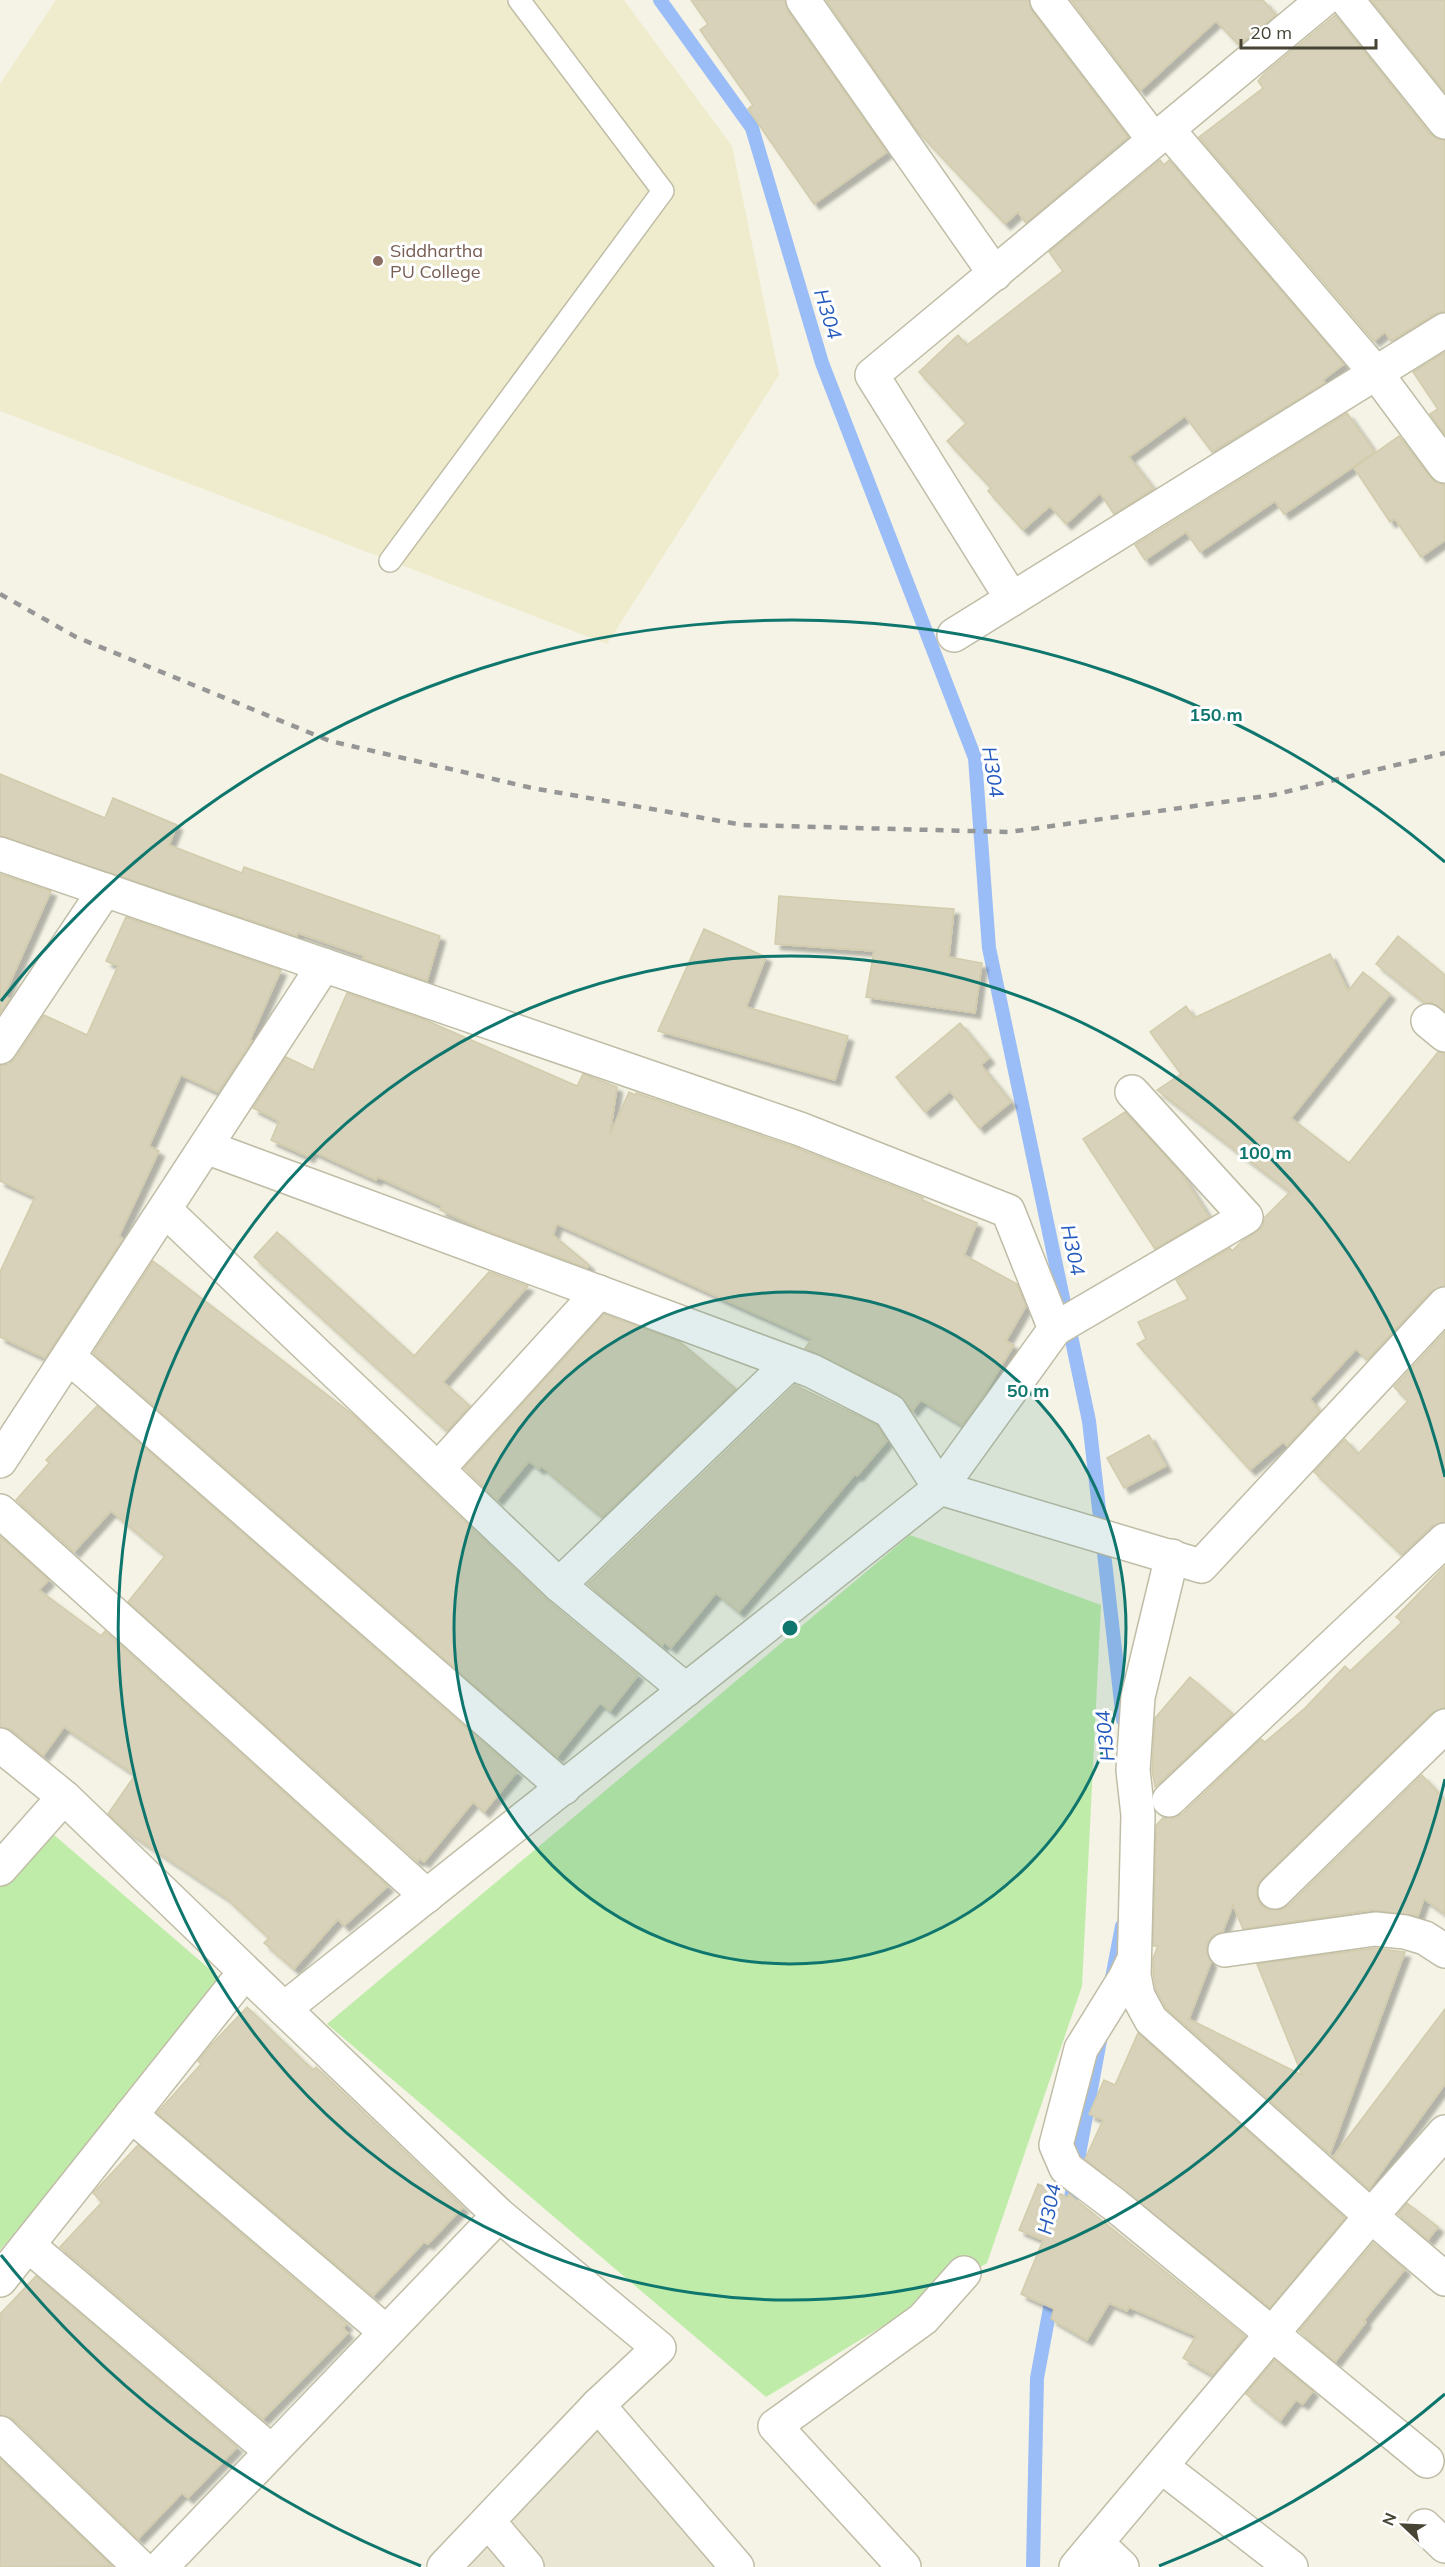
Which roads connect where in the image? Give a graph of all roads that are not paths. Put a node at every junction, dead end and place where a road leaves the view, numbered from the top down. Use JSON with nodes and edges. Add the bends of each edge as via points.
{"nodes":[{"id":1,"x":519,"y":0,"type":"edge"},
{"id":2,"x":803,"y":0,"type":"edge"},
{"id":3,"x":1047,"y":0,"type":"edge"},
{"id":4,"x":1323,"y":0,"type":"edge"},
{"id":5,"x":1347,"y":0,"type":"edge"},
{"id":6,"x":1445,"y":122,"type":"edge"},
{"id":7,"x":1161,"y":135,"type":"junction"},
{"id":8,"x":995,"y":274,"type":"junction"},
{"id":9,"x":1445,"y":330,"type":"edge"},
{"id":10,"x":1376,"y":373,"type":"junction"},
{"id":11,"x":1445,"y":466,"type":"edge"},
{"id":12,"x":390,"y":561,"type":"dead end"},
{"id":13,"x":1012,"y":599,"type":"junction"},
{"id":14,"x":954,"y":635,"type":"dead end"},
{"id":15,"x":0,"y":854,"type":"edge"},
{"id":16,"x":105,"y":890,"type":"junction"},
{"id":17,"x":324,"y":965,"type":"junction"},
{"id":18,"x":0,"y":1047,"type":"edge"},
{"id":19,"x":1132,"y":1092,"type":"dead end"},
{"id":20,"x":206,"y":1146,"type":"junction"},
{"id":21,"x":165,"y":1210,"type":"junction"},
{"id":22,"x":599,"y":1292,"type":"junction"},
{"id":23,"x":1445,"y":1304,"type":"edge"},
{"id":24,"x":1057,"y":1328,"type":"junction"},
{"id":25,"x":69,"y":1357,"type":"junction"},
{"id":26,"x":790,"y":1364,"type":"junction"},
{"id":27,"x":0,"y":1461,"type":"edge"},
{"id":28,"x":438,"y":1469,"type":"junction"},
{"id":29,"x":940,"y":1488,"type":"junction"},
{"id":30,"x":0,"y":1510,"type":"edge"},
{"id":31,"x":1445,"y":1540,"type":"edge"},
{"id":32,"x":1172,"y":1556,"type":"junction"},
{"id":33,"x":560,"y":1586,"type":"junction"},
{"id":34,"x":686,"y":1690,"type":"junction"},
{"id":35,"x":1445,"y":1726,"type":"edge"},
{"id":36,"x":0,"y":1745,"type":"edge"},
{"id":37,"x":564,"y":1788,"type":"junction"},
{"id":38,"x":64,"y":1797,"type":"junction"},
{"id":39,"x":1169,"y":1800,"type":"dead end"},
{"id":40,"x":0,"y":1869,"type":"edge"},
{"id":41,"x":1275,"y":1892,"type":"dead end"},
{"id":42,"x":427,"y":1896,"type":"junction"},
{"id":43,"x":1225,"y":1950,"type":"dead end"},
{"id":44,"x":1445,"y":1951,"type":"edge"},
{"id":45,"x":1130,"y":1969,"type":"junction"},
{"id":46,"x":245,"y":1972,"type":"junction"},
{"id":47,"x":285,"y":2009,"type":"junction"},
{"id":48,"x":131,"y":2115,"type":"junction"},
{"id":49,"x":1445,"y":2132,"type":"edge"},
{"id":50,"x":499,"y":2215,"type":"junction"},
{"id":51,"x":1371,"y":2216,"type":"junction"},
{"id":52,"x":28,"y":2245,"type":"junction"},
{"id":53,"x":964,"y":2273,"type":"dead end"},
{"id":54,"x":1445,"y":2279,"type":"edge"},
{"id":55,"x":0,"y":2280,"type":"edge"},
{"id":56,"x":387,"y":2332,"type":"junction"},
{"id":57,"x":1272,"y":2334,"type":"junction"},
{"id":58,"x":598,"y":2405,"type":"junction"},
{"id":59,"x":0,"y":2433,"type":"edge"},
{"id":60,"x":271,"y":2451,"type":"junction"},
{"id":61,"x":1427,"y":2461,"type":"dead end"},
{"id":62,"x":1161,"y":2466,"type":"junction"},
{"id":63,"x":488,"y":2521,"type":"junction"},
{"id":64,"x":1087,"y":2555,"type":"edge"},
{"id":65,"x":140,"y":2567,"type":"edge"},
{"id":66,"x":160,"y":2567,"type":"edge"},
{"id":67,"x":444,"y":2567,"type":"edge"},
{"id":68,"x":528,"y":2567,"type":"edge"},
{"id":69,"x":737,"y":2567,"type":"edge"},
{"id":70,"x":904,"y":2567,"type":"edge"},
{"id":71,"x":1122,"y":2567,"type":"edge"},
{"id":72,"x":1291,"y":2567,"type":"edge"}],
"edges":[{"from":1,"to":12,"type":"lane","via":[[663,191]]},
{"from":2,"to":8,"type":"street"},
{"from":3,"to":7,"type":"street"},
{"from":4,"to":7,"type":"street"},
{"from":5,"to":6,"type":"street"},
{"from":7,"to":8,"type":"street"},
{"from":7,"to":10,"type":"street"},
{"from":8,"to":13,"type":"street","via":[[872,375]]},
{"from":9,"to":10,"type":"street"},
{"from":10,"to":11,"type":"street"},
{"from":10,"to":13,"type":"street"},
{"from":13,"to":14,"type":"street"},
{"from":15,"to":16,"type":"street"},
{"from":16,"to":17,"type":"street"},
{"from":16,"to":18,"type":"street"},
{"from":17,"to":20,"type":"street"},
{"from":17,"to":24,"type":"street","via":[[800,1129],[1008,1211]]},
{"from":19,"to":24,"type":"street","via":[[1246,1217]]},
{"from":20,"to":21,"type":"street"},
{"from":20,"to":22,"type":"street"},
{"from":21,"to":25,"type":"street"},
{"from":21,"to":28,"type":"street"},
{"from":22,"to":26,"type":"street"},
{"from":22,"to":28,"type":"street"},
{"from":23,"to":32,"type":"street","via":[[1201,1566]]},
{"from":24,"to":29,"type":"street"},
{"from":25,"to":27,"type":"street"},
{"from":25,"to":37,"type":"street"},
{"from":26,"to":29,"type":"street","via":[[812,1371],[890,1411]]},
{"from":26,"to":33,"type":"street"},
{"from":28,"to":33,"type":"street"},
{"from":29,"to":32,"type":"street"},
{"from":29,"to":34,"type":"street"},
{"from":30,"to":42,"type":"street"},
{"from":31,"to":39,"type":"street"},
{"from":32,"to":45,"type":"street","via":[[1138,1697],[1133,1770],[1138,1815]]},
{"from":33,"to":34,"type":"street"},
{"from":34,"to":37,"type":"street"},
{"from":35,"to":41,"type":"street"},
{"from":36,"to":38,"type":"street"},
{"from":37,"to":42,"type":"street"},
{"from":38,"to":40,"type":"street"},
{"from":38,"to":46,"type":"street"},
{"from":42,"to":47,"type":"street"},
{"from":43,"to":44,"type":"street","via":[[1375,1929],[1425,1938]]},
{"from":45,"to":51,"type":"street","via":[[1151,2020]]},
{"from":45,"to":57,"type":"street","via":[[1081,2049],[1056,2145],[1066,2168]]},
{"from":46,"to":47,"type":"street"},
{"from":46,"to":48,"type":"street"},
{"from":47,"to":50,"type":"street"},
{"from":48,"to":52,"type":"street"},
{"from":48,"to":56,"type":"street"},
{"from":49,"to":51,"type":"street"},
{"from":50,"to":56,"type":"street"},
{"from":50,"to":58,"type":"street","via":[[659,2348]]},
{"from":51,"to":54,"type":"street"},
{"from":51,"to":57,"type":"street"},
{"from":52,"to":55,"type":"street"},
{"from":52,"to":60,"type":"street"},
{"from":53,"to":70,"type":"street","via":[[923,2319],[774,2426]]},
{"from":56,"to":60,"type":"street"},
{"from":57,"to":61,"type":"street"},
{"from":57,"to":62,"type":"street"},
{"from":58,"to":63,"type":"street"},
{"from":58,"to":69,"type":"street"},
{"from":59,"to":65,"type":"street"},
{"from":60,"to":66,"type":"street"},
{"from":62,"to":64,"type":"street"},
{"from":62,"to":72,"type":"street"},
{"from":63,"to":67,"type":"street"},
{"from":63,"to":68,"type":"street"},
{"from":64,"to":71,"type":"street"}]}
